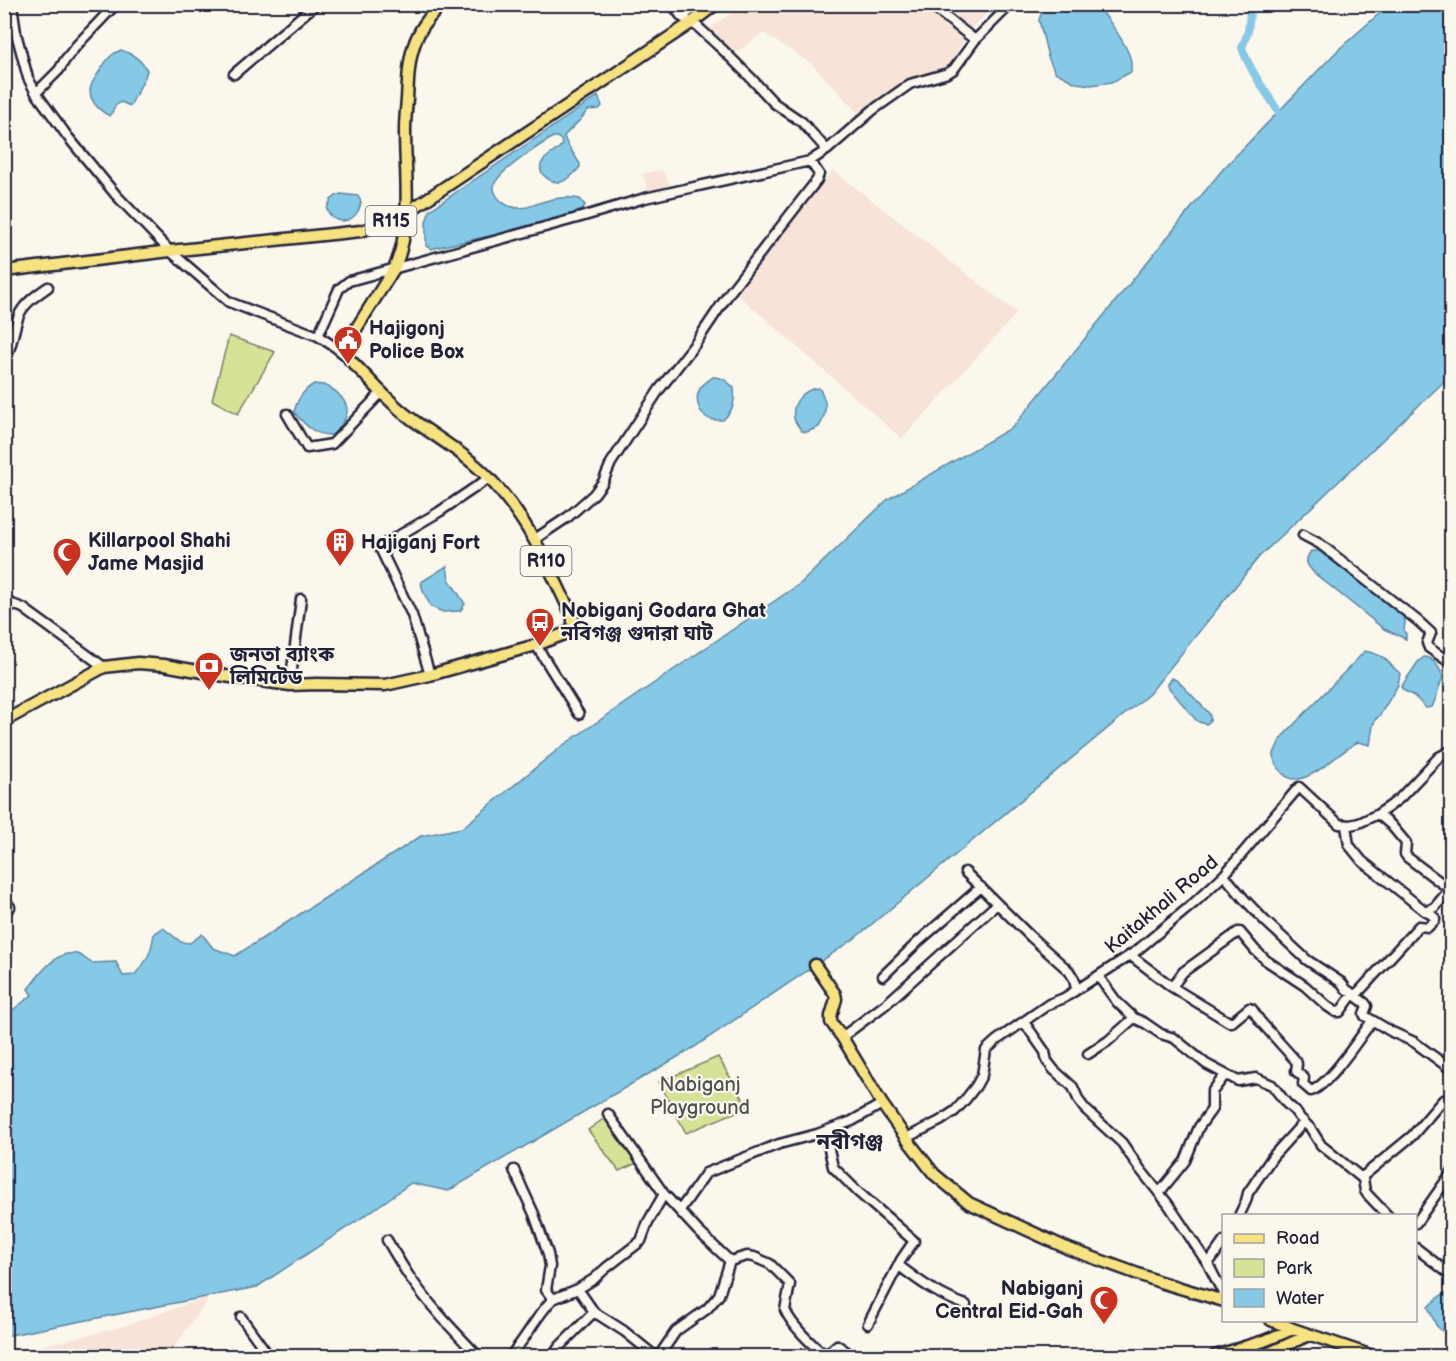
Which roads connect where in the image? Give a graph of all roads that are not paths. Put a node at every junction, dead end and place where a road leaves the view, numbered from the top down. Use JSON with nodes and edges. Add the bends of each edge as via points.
{"nodes":[{"id":1,"x":12,"y":4,"type":"edge"},
{"id":2,"x":116,"y":4,"type":"edge"},
{"id":3,"x":316,"y":4,"type":"edge"},
{"id":4,"x":443,"y":4,"type":"edge"},
{"id":5,"x":672,"y":4,"type":"edge"},
{"id":6,"x":700,"y":4,"type":"edge"},
{"id":7,"x":716,"y":4,"type":"edge"},
{"id":8,"x":929,"y":4,"type":"edge"},
{"id":9,"x":1011,"y":4,"type":"edge"},
{"id":10,"x":686,"y":20,"type":"junction"},
{"id":11,"x":975,"y":40,"type":"junction"},
{"id":12,"x":234,"y":74,"type":"dead end"},
{"id":13,"x":36,"y":93,"type":"junction"},
{"id":14,"x":827,"y":150,"type":"junction"},
{"id":15,"x":810,"y":161,"type":"junction"},
{"id":16,"x":406,"y":213,"type":"junction"},
{"id":17,"x":170,"y":251,"type":"junction"},
{"id":18,"x":396,"y":267,"type":"junction"},
{"id":19,"x":4,"y":271,"type":"edge"},
{"id":20,"x":48,"y":287,"type":"dead end"},
{"id":21,"x":318,"y":336,"type":"junction"},
{"id":22,"x":350,"y":360,"type":"junction"},
{"id":23,"x":4,"y":362,"type":"edge"},
{"id":24,"x":382,"y":392,"type":"junction"},
{"id":25,"x":286,"y":414,"type":"dead end"},
{"id":26,"x":489,"y":478,"type":"junction"},
{"id":27,"x":1303,"y":535,"type":"dead end"},
{"id":28,"x":535,"y":539,"type":"junction"},
{"id":29,"x":301,"y":599,"type":"dead end"},
{"id":30,"x":4,"y":601,"type":"edge"},
{"id":31,"x":536,"y":645,"type":"junction"},
{"id":32,"x":1452,"y":664,"type":"edge"},
{"id":33,"x":104,"y":667,"type":"junction"},
{"id":34,"x":430,"y":675,"type":"junction"},
{"id":35,"x":290,"y":685,"type":"junction"},
{"id":36,"x":579,"y":714,"type":"dead end"},
{"id":37,"x":4,"y":721,"type":"edge"},
{"id":38,"x":1452,"y":750,"type":"edge"},
{"id":39,"x":1378,"y":814,"type":"junction"},
{"id":40,"x":1346,"y":826,"type":"junction"},
{"id":41,"x":965,"y":872,"type":"dead end"},
{"id":42,"x":1224,"y":875,"type":"junction"},
{"id":43,"x":981,"y":887,"type":"junction"},
{"id":44,"x":1450,"y":891,"type":"edge"},
{"id":45,"x":997,"y":904,"type":"junction"},
{"id":46,"x":1427,"y":912,"type":"junction"},
{"id":47,"x":1130,"y":955,"type":"junction"},
{"id":48,"x":816,"y":965,"type":"dead end"},
{"id":49,"x":883,"y":976,"type":"dead end"},
{"id":50,"x":1098,"y":976,"type":"junction"},
{"id":51,"x":1172,"y":987,"type":"junction"},
{"id":52,"x":1077,"y":989,"type":"junction"},
{"id":53,"x":1354,"y":995,"type":"junction"},
{"id":54,"x":1134,"y":1018,"type":"junction"},
{"id":55,"x":1372,"y":1021,"type":"junction"},
{"id":56,"x":1024,"y":1022,"type":"junction"},
{"id":57,"x":842,"y":1037,"type":"junction"},
{"id":58,"x":1088,"y":1054,"type":"dead end"},
{"id":59,"x":1452,"y":1070,"type":"edge"},
{"id":60,"x":1225,"y":1075,"type":"junction"},
{"id":61,"x":882,"y":1104,"type":"junction"},
{"id":62,"x":1452,"y":1104,"type":"edge"},
{"id":63,"x":608,"y":1114,"type":"dead end"},
{"id":64,"x":1304,"y":1122,"type":"junction"},
{"id":65,"x":825,"y":1131,"type":"junction"},
{"id":66,"x":906,"y":1138,"type":"junction"},
{"id":67,"x":514,"y":1170,"type":"dead end"},
{"id":68,"x":1452,"y":1172,"type":"edge"},
{"id":69,"x":1362,"y":1177,"type":"junction"},
{"id":70,"x":1159,"y":1192,"type":"junction"},
{"id":71,"x":664,"y":1194,"type":"junction"},
{"id":72,"x":680,"y":1210,"type":"junction"},
{"id":73,"x":1240,"y":1214,"type":"edge"},
{"id":74,"x":1387,"y":1214,"type":"edge"},
{"id":75,"x":1417,"y":1223,"type":"edge"},
{"id":76,"x":387,"y":1240,"type":"dead end"},
{"id":77,"x":1222,"y":1244,"type":"edge"},
{"id":78,"x":1417,"y":1249,"type":"edge"},
{"id":79,"x":730,"y":1261,"type":"junction"},
{"id":80,"x":1208,"y":1264,"type":"junction"},
{"id":81,"x":898,"y":1265,"type":"junction"},
{"id":82,"x":1452,"y":1276,"type":"edge"},
{"id":83,"x":579,"y":1289,"type":"junction"},
{"id":84,"x":1222,"y":1290,"type":"edge"},
{"id":85,"x":553,"y":1299,"type":"junction"},
{"id":86,"x":1222,"y":1300,"type":"edge"},
{"id":87,"x":966,"y":1305,"type":"dead end"},
{"id":88,"x":594,"y":1312,"type":"junction"},
{"id":89,"x":241,"y":1317,"type":"dead end"},
{"id":90,"x":1276,"y":1322,"type":"edge"},
{"id":91,"x":868,"y":1324,"type":"dead end"},
{"id":92,"x":1293,"y":1329,"type":"junction"},
{"id":93,"x":1310,"y":1335,"type":"junction"},
{"id":94,"x":1452,"y":1352,"type":"edge"},
{"id":95,"x":269,"y":1356,"type":"edge"},
{"id":96,"x":478,"y":1356,"type":"edge"},
{"id":97,"x":510,"y":1356,"type":"edge"},
{"id":98,"x":553,"y":1356,"type":"edge"},
{"id":99,"x":657,"y":1356,"type":"edge"},
{"id":100,"x":853,"y":1356,"type":"edge"},
{"id":101,"x":1215,"y":1356,"type":"edge"},
{"id":102,"x":1258,"y":1356,"type":"edge"},
{"id":103,"x":1373,"y":1356,"type":"edge"},
{"id":104,"x":1446,"y":1356,"type":"edge"}],
"edges":[{"from":1,"to":13,"type":"street","via":[[28,78]]},
{"from":2,"to":13,"type":"street"},
{"from":3,"to":12,"type":"street"},
{"from":4,"to":16,"type":"main road","via":[[421,29],[408,68]]},
{"from":5,"to":10,"type":"street"},
{"from":6,"to":10,"type":"street"},
{"from":7,"to":10,"type":"main road","number":"R115"},
{"from":8,"to":11,"type":"street"},
{"from":9,"to":11,"type":"street"},
{"from":10,"to":14,"type":"street","via":[[724,51],[774,103],[802,122]]},
{"from":10,"to":16,"type":"main road","number":"R115"},
{"from":11,"to":14,"type":"street","via":[[954,69],[910,84]]},
{"from":13,"to":17,"type":"street","via":[[116,195]]},
{"from":14,"to":15,"type":"street"},
{"from":15,"to":18,"type":"street","via":[[645,198]]},
{"from":15,"to":28,"type":"street","via":[[819,174],[817,180],[659,390],[610,463],[603,482],[568,517]]},
{"from":16,"to":17,"type":"main road","number":"R115","via":[[361,231]]},
{"from":16,"to":18,"type":"main road"},
{"from":17,"to":19,"type":"main road","number":"R115"},
{"from":17,"to":21,"type":"street","via":[[229,302]]},
{"from":18,"to":21,"type":"street","via":[[343,285]]},
{"from":18,"to":22,"type":"main road","via":[[347,344]]},
{"from":20,"to":23,"type":"street","via":[[21,311]]},
{"from":21,"to":22,"type":"street"},
{"from":22,"to":24,"type":"main road","number":"R110"},
{"from":24,"to":25,"type":"street","via":[[332,444],[307,448]]},
{"from":24,"to":26,"type":"main road","number":"R110"},
{"from":26,"to":28,"type":"main road","number":"R110"},
{"from":26,"to":34,"type":"street","via":[[380,549],[412,615]]},
{"from":27,"to":32,"type":"street","via":[[1418,621],[1431,633],[1429,648]]},
{"from":28,"to":31,"type":"main road","number":"R110","via":[[573,618],[570,630]]},
{"from":29,"to":35,"type":"street"},
{"from":30,"to":33,"type":"street","via":[[23,608]]},
{"from":31,"to":34,"type":"main road","number":"R110"},
{"from":31,"to":36,"type":"street"},
{"from":33,"to":35,"type":"main road","number":"R110","via":[[164,665]]},
{"from":33,"to":37,"type":"main road","number":"R110"},
{"from":34,"to":35,"type":"main road","number":"R110","via":[[386,685]]},
{"from":38,"to":39,"type":"street"},
{"from":39,"to":40,"type":"street"},
{"from":39,"to":44,"type":"street","via":[[1406,843],[1407,857]]},
{"from":40,"to":42,"type":"street","name":"Kaitakhali Road","via":[[1299,787]]},
{"from":40,"to":46,"type":"street","via":[[1348,845],[1362,861]]},
{"from":41,"to":43,"type":"street"},
{"from":42,"to":47,"type":"street","name":"Kaitakhali Road"},
{"from":42,"to":53,"type":"street","via":[[1307,960]]},
{"from":43,"to":45,"type":"street"},
{"from":43,"to":49,"type":"street"},
{"from":44,"to":46,"type":"street"},
{"from":45,"to":52,"type":"street","via":[[1070,971]]},
{"from":45,"to":57,"type":"street","via":[[886,1004]]},
{"from":46,"to":53,"type":"street","via":[[1435,920],[1428,927],[1419,926]]},
{"from":47,"to":50,"type":"street","name":"Kaitakhali Road"},
{"from":47,"to":51,"type":"street"},
{"from":48,"to":57,"type":"main road","via":[[835,994],[831,1022]]},
{"from":50,"to":52,"type":"street","name":"Kaitakhali Road"},
{"from":50,"to":54,"type":"street"},
{"from":51,"to":53,"type":"street","via":[[1183,972],[1238,932],[1267,961],[1332,1010],[1340,1012]]},
{"from":51,"to":55,"type":"street","via":[[1229,1022],[1252,1009],[1297,1062],[1296,1071],[1311,1090],[1338,1066]]},
{"from":52,"to":56,"type":"street","name":"Kaitakhali Road"},
{"from":53,"to":55,"type":"street","via":[[1365,1003],[1364,1014]]},
{"from":54,"to":58,"type":"street"},
{"from":54,"to":60,"type":"street","via":[[1174,1038]]},
{"from":55,"to":59,"type":"street","via":[[1414,1042]]},
{"from":56,"to":66,"type":"street","name":"Kaitakhali Road","via":[[986,1050],[982,1075],[955,1111]]},
{"from":56,"to":70,"type":"street","via":[[1054,1070],[1073,1087],[1085,1109],[1122,1143]]},
{"from":57,"to":61,"type":"main road"},
{"from":60,"to":64,"type":"street","via":[[1238,1081],[1256,1078],[1272,1085]]},
{"from":60,"to":70,"type":"street","via":[[1212,1092],[1212,1110],[1199,1127],[1185,1161]]},
{"from":61,"to":65,"type":"street"},
{"from":61,"to":66,"type":"main road"},
{"from":62,"to":69,"type":"street","via":[[1443,1100],[1412,1136]]},
{"from":63,"to":71,"type":"street"},
{"from":64,"to":69,"type":"street","via":[[1321,1145]]},
{"from":64,"to":73,"type":"street","via":[[1273,1156],[1248,1192]]},
{"from":65,"to":72,"type":"street","via":[[779,1144],[706,1173]]},
{"from":65,"to":81,"type":"street","via":[[833,1167],[914,1241]]},
{"from":66,"to":86,"type":"main road","via":[[934,1174],[969,1203],[1069,1249]]},
{"from":67,"to":85,"type":"street","via":[[541,1230],[550,1266],[546,1290]]},
{"from":68,"to":75,"type":"street"},
{"from":69,"to":74,"type":"street","via":[[1367,1194]]},
{"from":70,"to":80,"type":"street"},
{"from":71,"to":72,"type":"street"},
{"from":71,"to":83,"type":"street","via":[[641,1241]]},
{"from":72,"to":79,"type":"street"},
{"from":76,"to":96,"type":"street","via":[[407,1274]]},
{"from":77,"to":80,"type":"street"},
{"from":78,"to":82,"type":"street"},
{"from":79,"to":99,"type":"street","via":[[719,1295],[707,1309],[676,1331]]},
{"from":79,"to":100,"type":"street","via":[[751,1256],[770,1264],[790,1284],[785,1310],[805,1336],[826,1355],[837,1346]]},
{"from":80,"to":84,"type":"street"},
{"from":81,"to":87,"type":"street","via":[[931,1290]]},
{"from":81,"to":91,"type":"street"},
{"from":83,"to":85,"type":"street"},
{"from":83,"to":88,"type":"street"},
{"from":85,"to":97,"type":"street"},
{"from":88,"to":98,"type":"street"},
{"from":88,"to":99,"type":"street"},
{"from":89,"to":95,"type":"street"},
{"from":90,"to":92,"type":"main road"},
{"from":92,"to":93,"type":"main road"},
{"from":92,"to":101,"type":"main road"},
{"from":93,"to":102,"type":"main road"},
{"from":93,"to":103,"type":"main road"},
{"from":94,"to":104,"type":"main road"}]}
